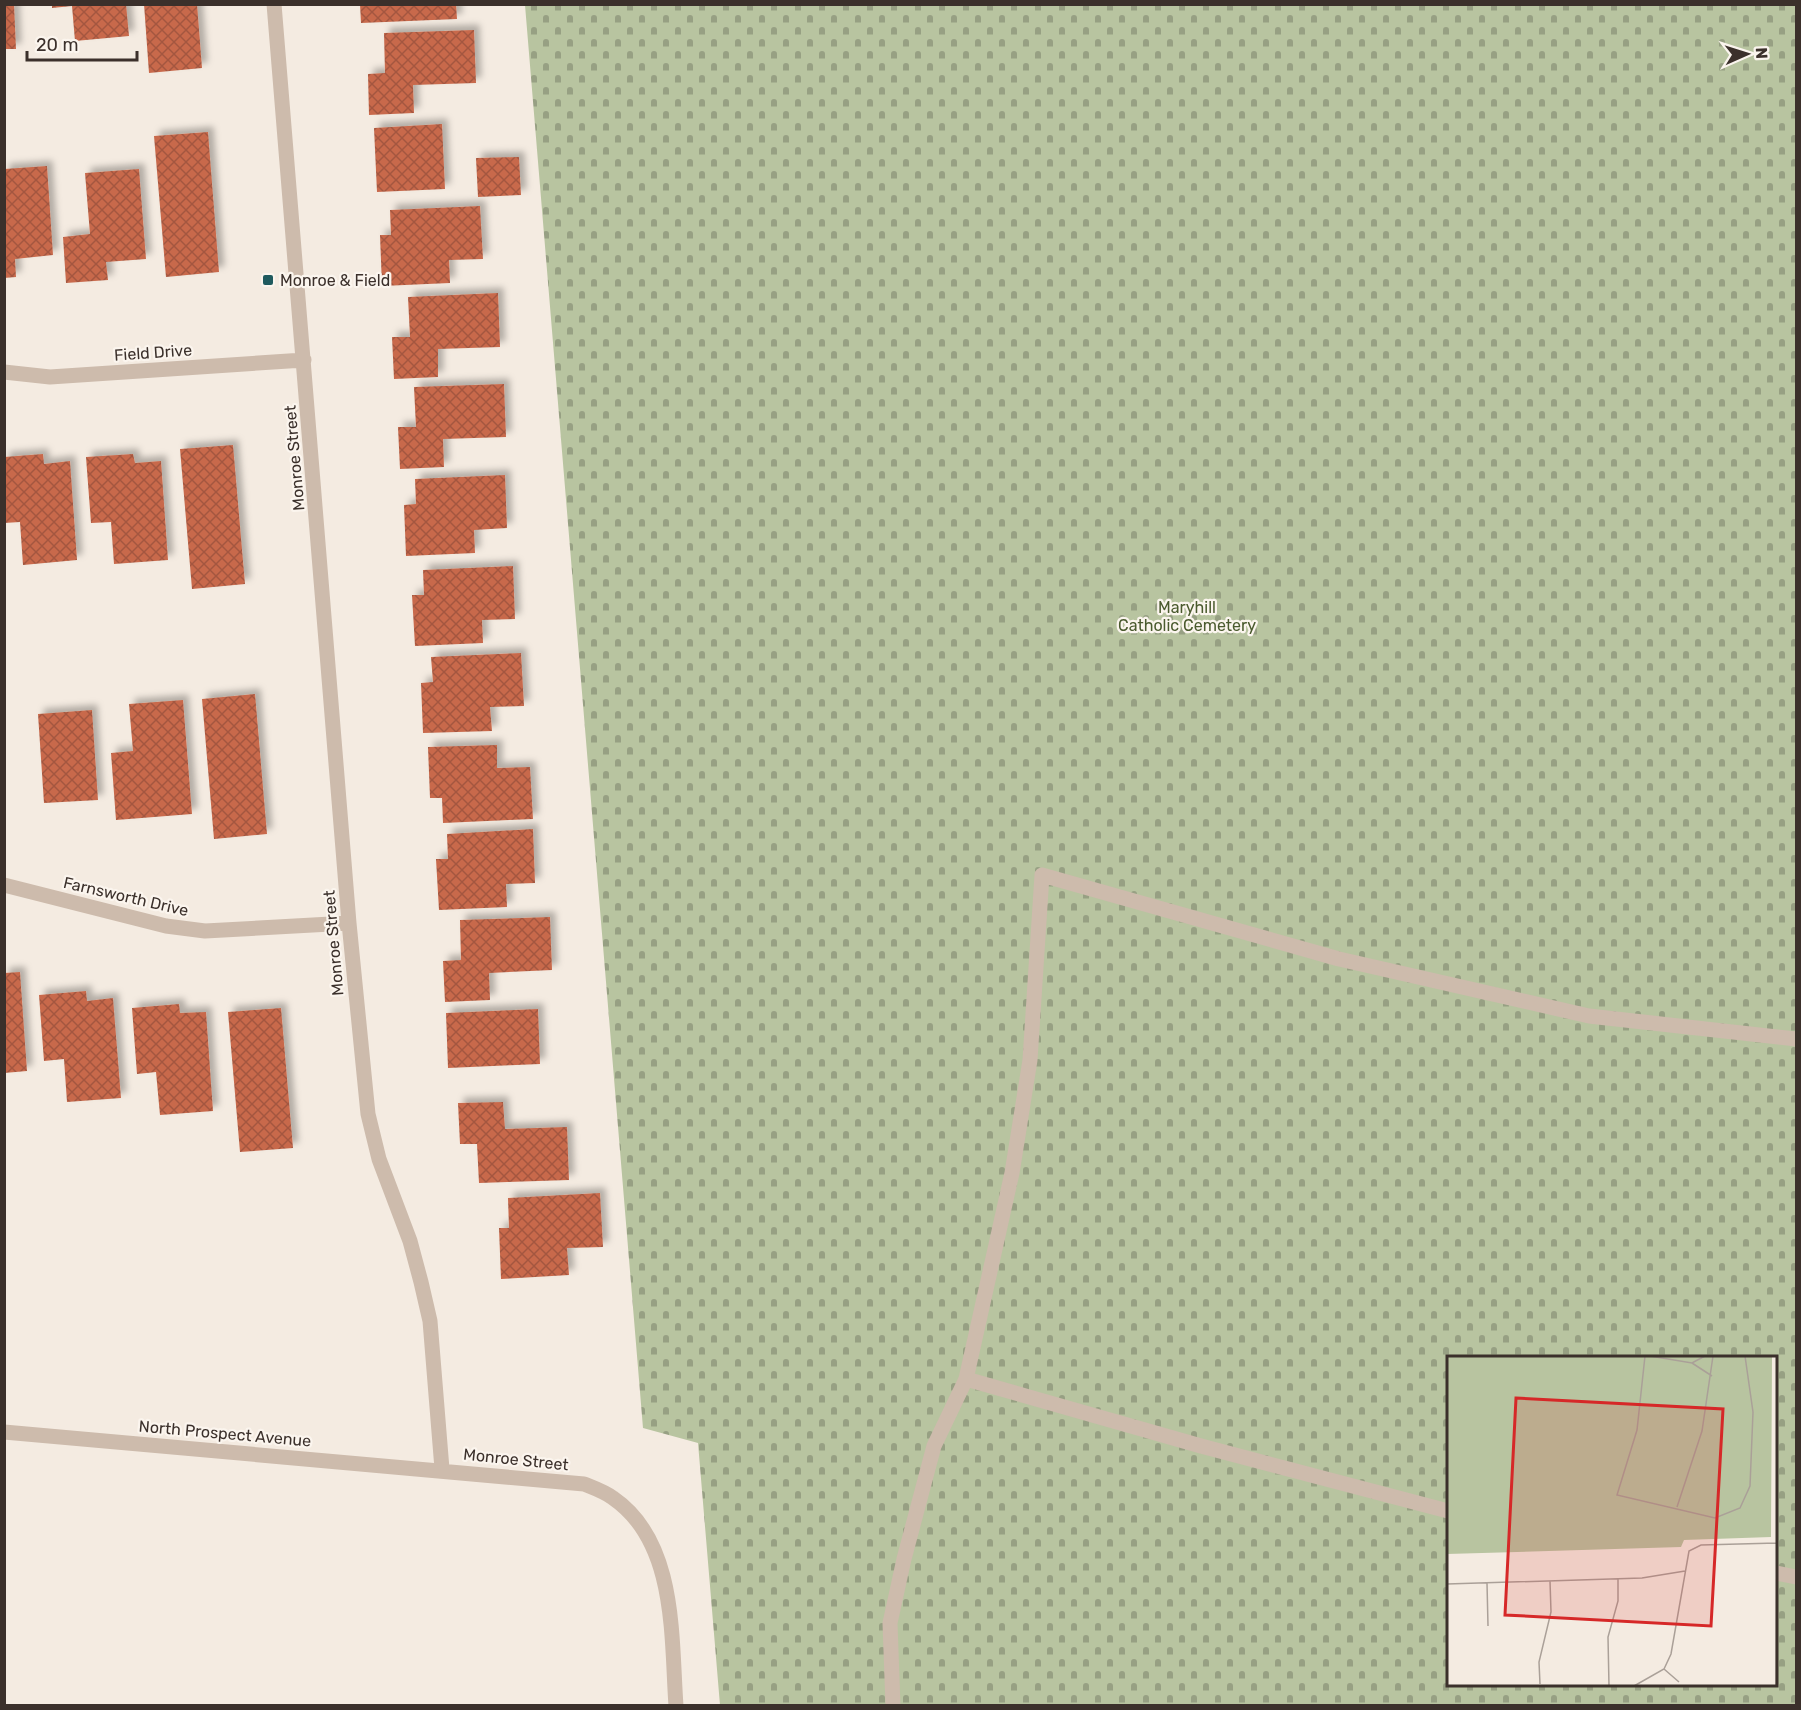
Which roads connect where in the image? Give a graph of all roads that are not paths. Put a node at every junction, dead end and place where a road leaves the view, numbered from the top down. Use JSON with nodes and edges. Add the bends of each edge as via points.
{"nodes":[{"id":1,"x":274,"y":4,"type":"edge"},
{"id":2,"x":304,"y":360,"type":"junction"},
{"id":3,"x":4,"y":372,"type":"edge"},
{"id":4,"x":4,"y":885,"type":"edge"},
{"id":5,"x":349,"y":923,"type":"junction"},
{"id":6,"x":1797,"y":1039,"type":"edge"},
{"id":7,"x":966,"y":1379,"type":"junction"},
{"id":8,"x":4,"y":1432,"type":"edge"},
{"id":9,"x":442,"y":1469,"type":"junction"},
{"id":10,"x":1447,"y":1510,"type":"edge"},
{"id":11,"x":1777,"y":1573,"type":"edge"},
{"id":12,"x":1797,"y":1576,"type":"edge"},
{"id":13,"x":676,"y":1706,"type":"edge"},
{"id":14,"x":893,"y":1706,"type":"edge"}],
"edges":[{"from":1,"to":2,"type":"street","name":"Monroe Street"},
{"from":2,"to":3,"type":"street","name":"Field Drive","via":[[50,377]]},
{"from":2,"to":5,"type":"street","name":"Monroe Street"},
{"from":4,"to":5,"type":"street","name":"Farnsworth Drive","via":[[165,926],[205,931]]},
{"from":5,"to":9,"type":"street","name":"Monroe Street","via":[[368,1114],[379,1159],[410,1241],[428,1311]]},
{"from":6,"to":7,"type":"street","via":[[1589,1016],[1339,958],[1042,874],[1030,1060],[1012,1173]]},
{"from":7,"to":10,"type":"street"},
{"from":7,"to":14,"type":"street","via":[[934,1446],[904,1559],[890,1623]]},
{"from":8,"to":9,"type":"street","name":"North Prospect Avenue"},
{"from":9,"to":13,"type":"street","name":"Monroe Street","via":[[584,1484],[613,1498],[635,1519],[654,1548],[667,1590]]},
{"from":11,"to":12,"type":"street"}]}
